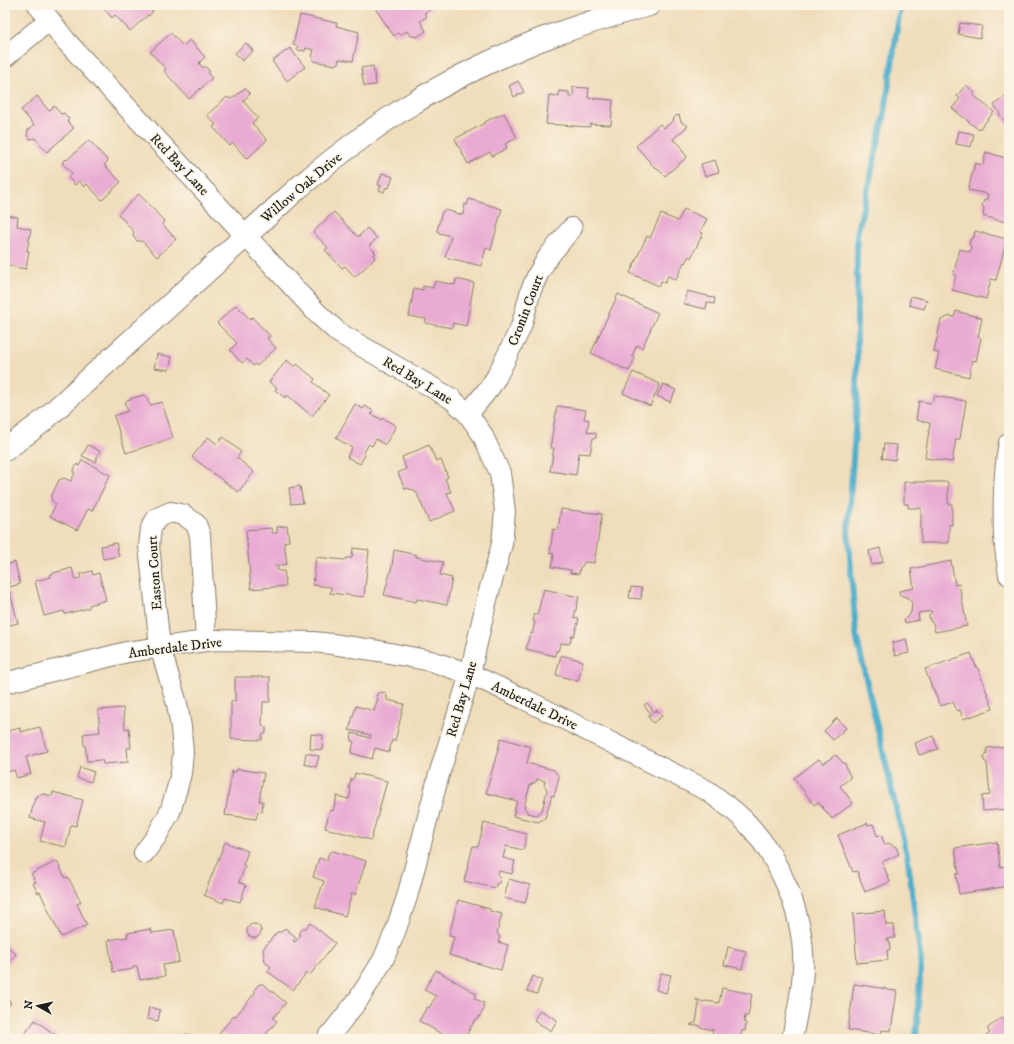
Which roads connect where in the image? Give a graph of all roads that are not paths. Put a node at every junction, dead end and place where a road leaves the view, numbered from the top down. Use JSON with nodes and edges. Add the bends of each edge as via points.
{"nodes":[{"id":1,"x":649,"y":5,"type":"edge"},
{"id":2,"x":43,"y":12,"type":"edge"},
{"id":3,"x":5,"y":57,"type":"edge"},
{"id":4,"x":572,"y":228,"type":"dead end"},
{"id":5,"x":246,"y":235,"type":"junction"},
{"id":6,"x":468,"y":414,"type":"junction"},
{"id":7,"x":1009,"y":444,"type":"edge"},
{"id":8,"x":5,"y":450,"type":"edge"},
{"id":9,"x":1009,"y":575,"type":"edge"},
{"id":10,"x":206,"y":641,"type":"junction"},
{"id":11,"x":160,"y":647,"type":"junction"},
{"id":12,"x":470,"y":674,"type":"junction"},
{"id":13,"x":5,"y":683,"type":"edge"},
{"id":14,"x":144,"y":853,"type":"dead end"},
{"id":15,"x":327,"y":1039,"type":"edge"},
{"id":16,"x":792,"y":1039,"type":"edge"}],
"edges":[{"from":1,"to":5,"type":"street","name":"Willow Oak Drive","via":[[546,37],[480,66],[414,102],[325,165]]},
{"from":2,"to":3,"type":"street"},
{"from":2,"to":5,"type":"street","name":"Red Bay Lane","via":[[71,46]]},
{"from":4,"to":6,"type":"street","name":"Cronin Court","via":[[548,256],[531,290],[521,327],[497,376]]},
{"from":5,"to":6,"type":"street","name":"Red Bay Lane","via":[[318,314],[339,333],[452,399]]},
{"from":5,"to":8,"type":"street","name":"Willow Oak Drive","via":[[42,422]]},
{"from":6,"to":12,"type":"street","name":"Red Bay Lane","via":[[482,434],[500,473],[506,511],[502,544]]},
{"from":7,"to":9,"type":"street","via":[[1004,492],[1004,538]]},
{"from":10,"to":11,"type":"street","name":"Amberdale Drive"},
{"from":10,"to":11,"type":"street","name":"Easton Court","via":[[200,535],[196,524],[184,515],[171,512],[157,518],[151,528],[149,546]]},
{"from":10,"to":12,"type":"street","name":"Amberdale Drive","via":[[332,644],[430,660]]},
{"from":11,"to":13,"type":"street","name":"Amberdale Drive","via":[[126,652]]},
{"from":11,"to":14,"type":"street","name":"Easton Court","via":[[177,704],[182,753],[181,773],[170,812]]},
{"from":12,"to":15,"type":"street","name":"Red Bay Lane","via":[[395,932],[383,960],[358,1000]]},
{"from":12,"to":16,"type":"street","name":"Amberdale Drive","via":[[708,791],[744,820],[771,856],[786,883],[796,911],[802,941],[803,969]]}]}
